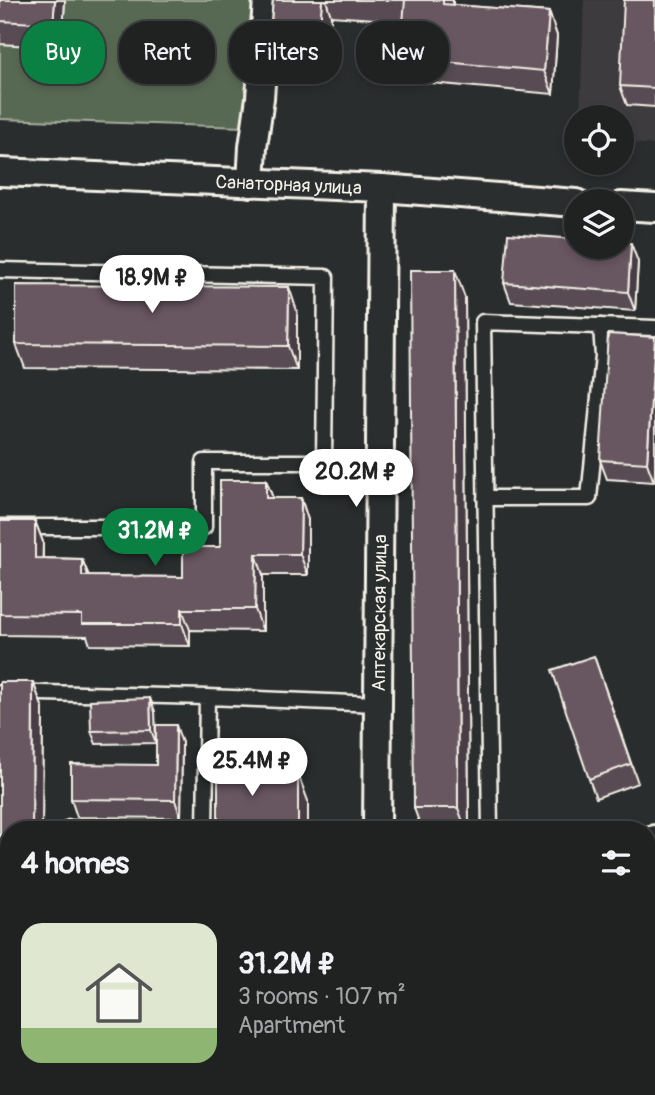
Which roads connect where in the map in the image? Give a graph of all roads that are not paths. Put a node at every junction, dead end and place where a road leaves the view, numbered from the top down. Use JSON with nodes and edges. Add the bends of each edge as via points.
{"nodes":[{"id":1,"x":267,"y":0,"type":"edge"},
{"id":2,"x":0,"y":172,"type":"edge"},
{"id":3,"x":251,"y":183,"type":"junction"},
{"id":4,"x":382,"y":188,"type":"junction"},
{"id":5,"x":564,"y":202,"type":"edge"},
{"id":6,"x":634,"y":207,"type":"edge"},
{"id":7,"x":655,"y":208,"type":"edge"},
{"id":8,"x":0,"y":270,"type":"edge"},
{"id":9,"x":601,"y":326,"type":"junction"},
{"id":10,"x":655,"y":328,"type":"edge"},
{"id":11,"x":324,"y":462,"type":"junction"},
{"id":12,"x":381,"y":463,"type":"junction"},
{"id":13,"x":485,"y":498,"type":"junction"},
{"id":14,"x":0,"y":527,"type":"edge"},
{"id":15,"x":0,"y":692,"type":"edge"},
{"id":16,"x":207,"y":697,"type":"junction"},
{"id":17,"x":377,"y":704,"type":"junction"},
{"id":18,"x":205,"y":821,"type":"edge"},
{"id":19,"x":377,"y":821,"type":"edge"},
{"id":20,"x":490,"y":821,"type":"edge"}],
"edges":[{"from":1,"to":3,"type":"street"},
{"from":2,"to":3,"type":"street","name":"Санаторная улица"},
{"from":3,"to":4,"type":"street","name":"Санаторная улица"},
{"from":4,"to":5,"type":"street","name":"Санаторная улица"},
{"from":4,"to":12,"type":"street","name":"Аптекарская улица"},
{"from":6,"to":7,"type":"street"},
{"from":8,"to":11,"type":"lane","via":[[326,277]]},
{"from":9,"to":10,"type":"lane"},
{"from":9,"to":13,"type":"lane","via":[[603,356],[589,498]]},
{"from":9,"to":13,"type":"lane","via":[[483,322]]},
{"from":11,"to":12,"type":"lane"},
{"from":11,"to":14,"type":"lane","via":[[204,462],[204,527]]},
{"from":12,"to":17,"type":"street","name":"Аптекарская улица"},
{"from":13,"to":20,"type":"lane"},
{"from":15,"to":16,"type":"lane"},
{"from":16,"to":17,"type":"lane"},
{"from":16,"to":18,"type":"lane"},
{"from":17,"to":19,"type":"street","name":"Аптекарская улица"}]}
